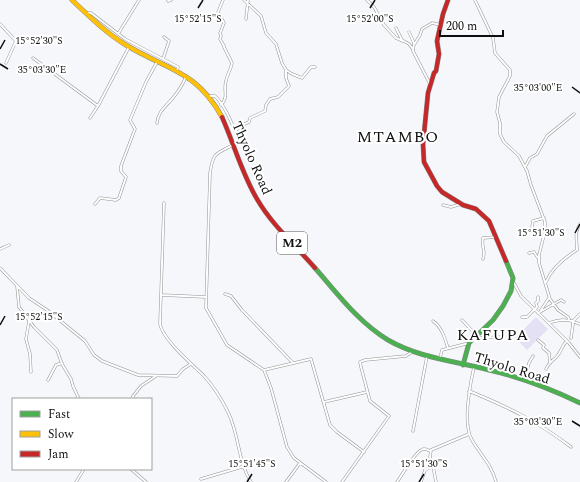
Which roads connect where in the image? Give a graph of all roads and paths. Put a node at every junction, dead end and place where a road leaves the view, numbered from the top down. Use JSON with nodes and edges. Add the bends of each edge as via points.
{"nodes":[{"id":1,"x":72,"y":0,"type":"edge"},
{"id":2,"x":138,"y":0,"type":"edge"},
{"id":3,"x":171,"y":0,"type":"edge"},
{"id":4,"x":223,"y":0,"type":"edge"},
{"id":5,"x":244,"y":0,"type":"edge"},
{"id":6,"x":367,"y":0,"type":"edge"},
{"id":7,"x":448,"y":0,"type":"edge"},
{"id":8,"x":475,"y":0,"type":"edge"},
{"id":9,"x":168,"y":1,"type":"dead end"},
{"id":10,"x":248,"y":2,"type":"edge"},
{"id":11,"x":86,"y":14,"type":"junction"},
{"id":12,"x":246,"y":19,"type":"dead end"},
{"id":13,"x":0,"y":24,"type":"edge"},
{"id":14,"x":441,"y":25,"type":"junction"},
{"id":15,"x":396,"y":28,"type":"dead end"},
{"id":16,"x":409,"y":32,"type":"dead end"},
{"id":17,"x":118,"y":34,"type":"junction"},
{"id":18,"x":164,"y":37,"type":"dead end"},
{"id":19,"x":403,"y":41,"type":"junction"},
{"id":20,"x":414,"y":45,"type":"junction"},
{"id":21,"x":129,"y":47,"type":"junction"},
{"id":22,"x":413,"y":49,"type":"junction"},
{"id":23,"x":33,"y":58,"type":"dead end"},
{"id":24,"x":163,"y":59,"type":"junction"},
{"id":25,"x":157,"y":62,"type":"junction"},
{"id":26,"x":6,"y":63,"type":"dead end"},
{"id":27,"x":315,"y":67,"type":"dead end"},
{"id":28,"x":286,"y":70,"type":"junction"},
{"id":29,"x":177,"y":71,"type":"junction"},
{"id":30,"x":186,"y":76,"type":"junction"},
{"id":31,"x":430,"y":84,"type":"junction"},
{"id":32,"x":209,"y":97,"type":"junction"},
{"id":33,"x":221,"y":105,"type":"junction"},
{"id":34,"x":98,"y":106,"type":"junction"},
{"id":35,"x":574,"y":114,"type":"dead end"},
{"id":36,"x":90,"y":118,"type":"dead end"},
{"id":37,"x":157,"y":123,"type":"dead end"},
{"id":38,"x":235,"y":130,"type":"junction"},
{"id":39,"x":238,"y":138,"type":"dead end"},
{"id":40,"x":233,"y":145,"type":"junction"},
{"id":41,"x":525,"y":167,"type":"junction"},
{"id":42,"x":164,"y":203,"type":"dead end"},
{"id":43,"x":95,"y":204,"type":"dead end"},
{"id":44,"x":462,"y":204,"type":"junction"},
{"id":45,"x":443,"y":205,"type":"dead end"},
{"id":46,"x":544,"y":218,"type":"junction"},
{"id":47,"x":580,"y":224,"type":"edge"},
{"id":48,"x":532,"y":228,"type":"dead end"},
{"id":49,"x":496,"y":237,"type":"junction"},
{"id":50,"x":9,"y":246,"type":"dead end"},
{"id":51,"x":0,"y":249,"type":"edge"},
{"id":52,"x":529,"y":253,"type":"dead end"},
{"id":53,"x":483,"y":259,"type":"dead end"},
{"id":54,"x":538,"y":259,"type":"junction"},
{"id":55,"x":0,"y":268,"type":"edge"},
{"id":56,"x":546,"y":282,"type":"junction"},
{"id":57,"x":514,"y":283,"type":"junction"},
{"id":58,"x":17,"y":285,"type":"junction"},
{"id":59,"x":225,"y":294,"type":"dead end"},
{"id":60,"x":161,"y":295,"type":"junction"},
{"id":61,"x":206,"y":297,"type":"junction"},
{"id":62,"x":538,"y":297,"type":"dead end"},
{"id":63,"x":549,"y":298,"type":"junction"},
{"id":64,"x":564,"y":302,"type":"dead end"},
{"id":65,"x":553,"y":304,"type":"junction"},
{"id":66,"x":535,"y":310,"type":"junction"},
{"id":67,"x":540,"y":310,"type":"junction"},
{"id":68,"x":538,"y":313,"type":"junction"},
{"id":69,"x":580,"y":314,"type":"edge"},
{"id":70,"x":522,"y":317,"type":"dead end"},
{"id":71,"x":462,"y":320,"type":"dead end"},
{"id":72,"x":569,"y":320,"type":"junction"},
{"id":73,"x":29,"y":321,"type":"junction"},
{"id":74,"x":433,"y":321,"type":"dead end"},
{"id":75,"x":573,"y":321,"type":"junction"},
{"id":76,"x":549,"y":323,"type":"junction"},
{"id":77,"x":580,"y":324,"type":"edge"},
{"id":78,"x":478,"y":337,"type":"junction"},
{"id":79,"x":502,"y":337,"type":"dead end"},
{"id":80,"x":571,"y":338,"type":"dead end"},
{"id":81,"x":538,"y":340,"type":"dead end"},
{"id":82,"x":567,"y":341,"type":"junction"},
{"id":83,"x":469,"y":343,"type":"junction"},
{"id":84,"x":448,"y":348,"type":"junction"},
{"id":85,"x":580,"y":351,"type":"edge"},
{"id":86,"x":412,"y":352,"type":"junction"},
{"id":87,"x":577,"y":353,"type":"junction"},
{"id":88,"x":428,"y":356,"type":"junction"},
{"id":89,"x":533,"y":356,"type":"dead end"},
{"id":90,"x":580,"y":357,"type":"edge"},
{"id":91,"x":439,"y":359,"type":"junction"},
{"id":92,"x":550,"y":362,"type":"junction"},
{"id":93,"x":62,"y":363,"type":"junction"},
{"id":94,"x":293,"y":363,"type":"junction"},
{"id":95,"x":191,"y":364,"type":"junction"},
{"id":96,"x":463,"y":364,"type":"junction"},
{"id":97,"x":474,"y":367,"type":"junction"},
{"id":98,"x":546,"y":369,"type":"dead end"},
{"id":99,"x":264,"y":370,"type":"junction"},
{"id":100,"x":31,"y":372,"type":"dead end"},
{"id":101,"x":156,"y":376,"type":"junction"},
{"id":102,"x":48,"y":380,"type":"dead end"},
{"id":103,"x":524,"y":381,"type":"junction"},
{"id":104,"x":469,"y":391,"type":"junction"},
{"id":105,"x":367,"y":392,"type":"junction"},
{"id":106,"x":79,"y":398,"type":"edge"},
{"id":107,"x":133,"y":398,"type":"edge"},
{"id":108,"x":323,"y":403,"type":"junction"},
{"id":109,"x":580,"y":403,"type":"edge"},
{"id":110,"x":412,"y":431,"type":"dead end"},
{"id":111,"x":469,"y":434,"type":"junction"},
{"id":112,"x":571,"y":447,"type":"dead end"},
{"id":113,"x":430,"y":450,"type":"junction"},
{"id":114,"x":364,"y":452,"type":"junction"},
{"id":115,"x":300,"y":462,"type":"junction"},
{"id":116,"x":245,"y":466,"type":"junction"},
{"id":117,"x":434,"y":466,"type":"junction"},
{"id":118,"x":83,"y":470,"type":"edge"},
{"id":119,"x":132,"y":470,"type":"edge"},
{"id":120,"x":202,"y":479,"type":"dead end"},
{"id":121,"x":76,"y":482,"type":"edge"},
{"id":122,"x":146,"y":482,"type":"edge"},
{"id":123,"x":251,"y":482,"type":"edge"},
{"id":124,"x":286,"y":482,"type":"edge"},
{"id":125,"x":326,"y":482,"type":"edge"},
{"id":126,"x":342,"y":482,"type":"edge"},
{"id":127,"x":398,"y":482,"type":"edge"},
{"id":128,"x":421,"y":482,"type":"edge"},
{"id":129,"x":436,"y":482,"type":"edge"},
{"id":130,"x":496,"y":482,"type":"edge"}],
"edges":[{"from":1,"to":11,"type":"main road","name":"Thyolo Road","number":"M2"},
{"from":2,"to":17,"type":"street"},
{"from":3,"to":9,"type":"street"},
{"from":4,"to":33,"type":"street","via":[[218,12],[224,23],[220,39],[232,63],[225,81],[226,98]]},
{"from":5,"to":10,"type":"street"},
{"from":6,"to":19,"type":"street","via":[[374,6],[384,25],[396,38]]},
{"from":7,"to":14,"type":"main road"},
{"from":8,"to":41,"type":"street","via":[[492,34],[495,53],[510,70],[510,76],[499,97],[497,112],[501,135]]},
{"from":10,"to":12,"type":"street"},
{"from":10,"to":28,"type":"street","via":[[261,16],[266,33],[277,46]]},
{"from":11,"to":17,"type":"street","via":[[91,13]]},
{"from":11,"to":21,"type":"main road","name":"Thyolo Road","number":"M2"},
{"from":13,"to":26,"type":"street","via":[[16,41]]},
{"from":14,"to":20,"type":"street","via":[[432,23],[422,29]]},
{"from":14,"to":31,"type":"main road","via":[[437,41],[439,54],[436,71]]},
{"from":15,"to":19,"type":"street"},
{"from":16,"to":20,"type":"street"},
{"from":17,"to":24,"type":"street"},
{"from":18,"to":24,"type":"street","via":[[169,40]]},
{"from":19,"to":22,"type":"street"},
{"from":20,"to":22,"type":"street"},
{"from":21,"to":25,"type":"main road","name":"Thyolo Road","number":"M2"},
{"from":21,"to":34,"type":"street"},
{"from":22,"to":31,"type":"street"},
{"from":23,"to":34,"type":"street"},
{"from":24,"to":29,"type":"street","via":[[178,67]]},
{"from":25,"to":29,"type":"main road","name":"Thyolo Road","number":"M2"},
{"from":25,"to":43,"type":"street","via":[[130,120],[135,129],[121,166],[121,171],[126,177],[119,198],[100,198]]},
{"from":27,"to":28,"type":"street","via":[[311,67],[302,78]]},
{"from":28,"to":38,"type":"street","via":[[289,86],[278,97],[270,99],[265,111],[250,118],[249,122]]},
{"from":29,"to":30,"type":"main road","name":"Thyolo Road","number":"M2"},
{"from":30,"to":32,"type":"main road","name":"Thyolo Road","number":"M2"},
{"from":30,"to":37,"type":"street","via":[[180,89],[164,106]]},
{"from":31,"to":44,"type":"main road","via":[[423,144],[424,162],[439,189]]},
{"from":32,"to":33,"type":"street","via":[[215,96]]},
{"from":32,"to":40,"type":"main road","name":"Thyolo Road","number":"M2","via":[[220,114]]},
{"from":33,"to":38,"type":"street"},
{"from":34,"to":36,"type":"street"},
{"from":35,"to":41,"type":"street","via":[[547,136],[537,154],[530,158]]},
{"from":38,"to":39,"type":"street"},
{"from":40,"to":61,"type":"street","via":[[217,152],[210,173]]},
{"from":40,"to":86,"type":"main road","name":"Thyolo Road","number":"M2","via":[[256,198],[282,232],[368,326]]},
{"from":41,"to":46,"type":"street"},
{"from":42,"to":60,"type":"street"},
{"from":44,"to":45,"type":"street","via":[[451,207]]},
{"from":44,"to":49,"type":"main road","via":[[477,209],[486,218]]},
{"from":46,"to":48,"type":"street","via":[[533,221]]},
{"from":46,"to":54,"type":"street","via":[[545,231]]},
{"from":47,"to":56,"type":"street","via":[[576,229],[577,250],[558,264]]},
{"from":49,"to":53,"type":"street","via":[[482,238],[485,253]]},
{"from":49,"to":57,"type":"main road"},
{"from":50,"to":51,"type":"street"},
{"from":52,"to":54,"type":"street","via":[[534,252]]},
{"from":54,"to":56,"type":"street"},
{"from":55,"to":58,"type":"street"},
{"from":56,"to":63,"type":"street"},
{"from":57,"to":66,"type":"street","via":[[521,296]]},
{"from":57,"to":78,"type":"main road","via":[[508,299]]},
{"from":58,"to":73,"type":"street","via":[[19,304]]},
{"from":58,"to":101,"type":"street","via":[[33,301],[85,341],[98,358],[134,374]]},
{"from":59,"to":94,"type":"street","via":[[231,296]]},
{"from":60,"to":61,"type":"street"},
{"from":60,"to":95,"type":"street","via":[[161,329]]},
{"from":61,"to":99,"type":"street","via":[[206,310],[227,346]]},
{"from":62,"to":66,"type":"street"},
{"from":63,"to":65,"type":"street"},
{"from":63,"to":67,"type":"street"},
{"from":64,"to":65,"type":"street","via":[[561,300]]},
{"from":65,"to":67,"type":"street"},
{"from":65,"to":72,"type":"street"},
{"from":66,"to":68,"type":"street"},
{"from":66,"to":70,"type":"street","via":[[527,317]]},
{"from":67,"to":68,"type":"street"},
{"from":68,"to":76,"type":"street"},
{"from":69,"to":75,"type":"street"},
{"from":71,"to":78,"type":"street"},
{"from":72,"to":75,"type":"street"},
{"from":72,"to":76,"type":"street"},
{"from":73,"to":93,"type":"street","via":[[57,350]]},
{"from":73,"to":100,"type":"street","via":[[26,339]]},
{"from":74,"to":84,"type":"street","via":[[443,333]]},
{"from":75,"to":77,"type":"street"},
{"from":75,"to":80,"type":"street"},
{"from":76,"to":82,"type":"street"},
{"from":78,"to":79,"type":"street"},
{"from":78,"to":83,"type":"main road"},
{"from":81,"to":92,"type":"street","via":[[549,353]]},
{"from":82,"to":87,"type":"street"},
{"from":82,"to":92,"type":"street","via":[[556,358]]},
{"from":83,"to":84,"type":"street"},
{"from":83,"to":96,"type":"main road"},
{"from":84,"to":91,"type":"street","via":[[441,351]]},
{"from":85,"to":87,"type":"street"},
{"from":86,"to":88,"type":"main road","name":"Thyolo Road","number":"M2"},
{"from":86,"to":105,"type":"street","via":[[406,356],[360,362]]},
{"from":87,"to":90,"type":"street"},
{"from":88,"to":91,"type":"main road","name":"Thyolo Road","number":"M2"},
{"from":88,"to":110,"type":"street"},
{"from":89,"to":103,"type":"street"},
{"from":91,"to":96,"type":"main road","name":"Thyolo Road","number":"M2"},
{"from":92,"to":98,"type":"street"},
{"from":93,"to":102,"type":"street","via":[[56,365]]},
{"from":93,"to":106,"type":"street"},
{"from":94,"to":99,"type":"street"},
{"from":94,"to":108,"type":"street","via":[[311,359]]},
{"from":95,"to":101,"type":"street","via":[[177,376]]},
{"from":95,"to":116,"type":"street","via":[[211,385],[228,412]]},
{"from":96,"to":97,"type":"main road","name":"Thyolo Road","number":"M2"},
{"from":97,"to":103,"type":"main road","name":"Thyolo Road","number":"M2"},
{"from":97,"to":104,"type":"street"},
{"from":99,"to":115,"type":"street","via":[[288,450]]},
{"from":101,"to":107,"type":"street","via":[[135,392]]},
{"from":103,"to":109,"type":"main road","name":"Thyolo Road","number":"M2"},
{"from":104,"to":111,"type":"street"},
{"from":104,"to":112,"type":"street","via":[[536,422]]},
{"from":105,"to":108,"type":"street"},
{"from":105,"to":114,"type":"street","via":[[371,402],[389,416]]},
{"from":108,"to":114,"type":"street","via":[[330,425]]},
{"from":111,"to":113,"type":"street"},
{"from":111,"to":130,"type":"street","via":[[488,463]]},
{"from":113,"to":117,"type":"street"},
{"from":113,"to":127,"type":"street","via":[[421,450]]},
{"from":114,"to":126,"type":"street"},
{"from":115,"to":124,"type":"street"},
{"from":115,"to":125,"type":"street"},
{"from":116,"to":120,"type":"street"},
{"from":116,"to":123,"type":"street"},
{"from":117,"to":128,"type":"street","via":[[425,470]]},
{"from":117,"to":129,"type":"street"},
{"from":118,"to":121,"type":"street"},
{"from":119,"to":122,"type":"street"}]}
